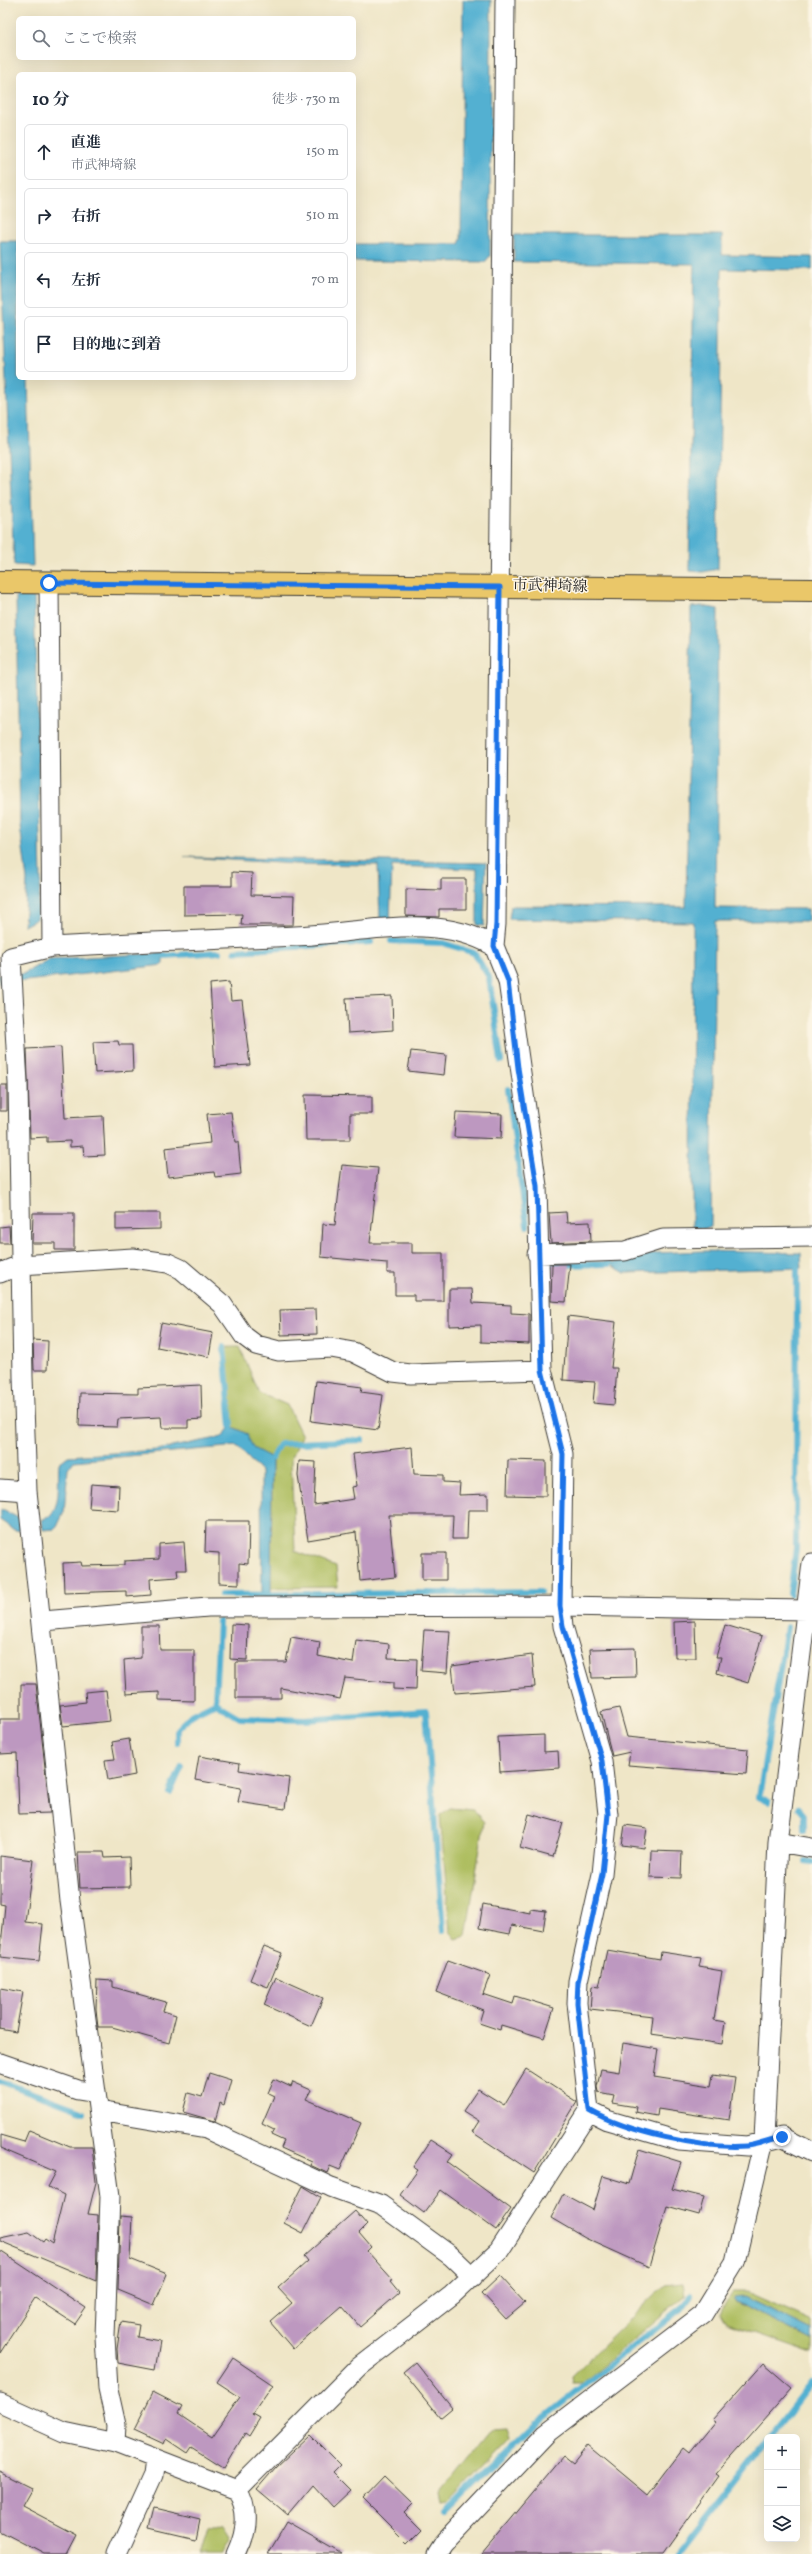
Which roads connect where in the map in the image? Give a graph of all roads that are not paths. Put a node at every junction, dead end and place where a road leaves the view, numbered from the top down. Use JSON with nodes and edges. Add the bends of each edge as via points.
{"nodes":[{"id":1,"x":505,"y":0,"type":"edge"},
{"id":2,"x":0,"y":582,"type":"edge"},
{"id":3,"x":49,"y":583,"type":"junction"},
{"id":4,"x":500,"y":587,"type":"junction"},
{"id":5,"x":812,"y":590,"type":"edge"},
{"id":6,"x":494,"y":946,"type":"junction"},
{"id":7,"x":52,"y":947,"type":"junction"},
{"id":8,"x":9,"y":968,"type":"edge"},
{"id":9,"x":812,"y":1237,"type":"edge"},
{"id":10,"x":537,"y":1254,"type":"junction"},
{"id":11,"x":20,"y":1265,"type":"junction"},
{"id":12,"x":0,"y":1273,"type":"edge"},
{"id":13,"x":542,"y":1370,"type":"junction"},
{"id":14,"x":0,"y":1489,"type":"edge"},
{"id":15,"x":27,"y":1491,"type":"junction"},
{"id":16,"x":812,"y":1562,"type":"edge"},
{"id":17,"x":560,"y":1606,"type":"junction"},
{"id":18,"x":807,"y":1610,"type":"junction"},
{"id":19,"x":43,"y":1621,"type":"junction"},
{"id":20,"x":778,"y":1842,"type":"junction"},
{"id":21,"x":812,"y":1848,"type":"edge"},
{"id":22,"x":0,"y":2063,"type":"edge"},
{"id":23,"x":96,"y":2092,"type":"junction"},
{"id":24,"x":589,"y":2110,"type":"junction"},
{"id":25,"x":98,"y":2111,"type":"junction"},
{"id":26,"x":764,"y":2140,"type":"junction"},
{"id":27,"x":812,"y":2152,"type":"edge"},
{"id":28,"x":472,"y":2277,"type":"junction"},
{"id":29,"x":0,"y":2403,"type":"edge"},
{"id":30,"x":115,"y":2443,"type":"junction"},
{"id":31,"x":155,"y":2460,"type":"junction"},
{"id":32,"x":237,"y":2490,"type":"junction"},
{"id":33,"x":118,"y":2554,"type":"edge"},
{"id":34,"x":236,"y":2554,"type":"edge"},
{"id":35,"x":436,"y":2554,"type":"edge"}],
"edges":[{"from":1,"to":4,"type":"street"},
{"from":2,"to":3,"type":"main road","name":"市武神埼線"},
{"from":3,"to":4,"type":"main road","name":"市武神埼線"},
{"from":3,"to":7,"type":"street"},
{"from":4,"to":5,"type":"main road","name":"市武神埼線"},
{"from":4,"to":6,"type":"street"},
{"from":6,"to":7,"type":"street","via":[[475,935],[417,925],[296,936]]},
{"from":6,"to":10,"type":"street","via":[[508,981],[518,1068],[537,1186]]},
{"from":7,"to":8,"type":"street"},
{"from":8,"to":11,"type":"street","via":[[18,1083]]},
{"from":9,"to":10,"type":"street","via":[[663,1240],[625,1251]]},
{"from":10,"to":13,"type":"street"},
{"from":11,"to":12,"type":"street"},
{"from":11,"to":13,"type":"street","via":[[133,1258],[168,1263],[181,1269],[222,1304],[244,1336],[256,1345],[279,1351],[331,1348],[353,1352],[393,1372],[411,1374]]},
{"from":11,"to":15,"type":"street"},
{"from":13,"to":17,"type":"street","via":[[563,1454]]},
{"from":14,"to":15,"type":"street"},
{"from":15,"to":19,"type":"street"},
{"from":16,"to":18,"type":"street"},
{"from":17,"to":18,"type":"street"},
{"from":17,"to":19,"type":"street","via":[[208,1607]]},
{"from":17,"to":24,"type":"street","via":[[563,1626],[602,1761],[608,1814],[602,1874],[578,1982],[577,2003]]},
{"from":18,"to":20,"type":"street"},
{"from":19,"to":23,"type":"street","via":[[70,1901]]},
{"from":20,"to":21,"type":"street"},
{"from":20,"to":26,"type":"street"},
{"from":22,"to":23,"type":"street","via":[[78,2090]]},
{"from":23,"to":25,"type":"street"},
{"from":24,"to":26,"type":"street","via":[[606,2120],[679,2141],[747,2146]]},
{"from":24,"to":28,"type":"street","via":[[498,2251]]},
{"from":25,"to":28,"type":"street","via":[[206,2129],[331,2187],[381,2205],[451,2256]]},
{"from":25,"to":30,"type":"street","via":[[110,2196],[105,2337],[108,2389],[116,2425]]},
{"from":26,"to":27,"type":"street","via":[[782,2137]]},
{"from":26,"to":35,"type":"street","via":[[735,2262],[703,2314],[547,2433],[443,2543]]},
{"from":28,"to":32,"type":"street","via":[[359,2367]]},
{"from":29,"to":30,"type":"street","via":[[64,2432]]},
{"from":30,"to":31,"type":"street"},
{"from":31,"to":32,"type":"street"},
{"from":31,"to":33,"type":"street","via":[[153,2475]]},
{"from":32,"to":34,"type":"street","via":[[244,2502],[245,2530]]}]}
